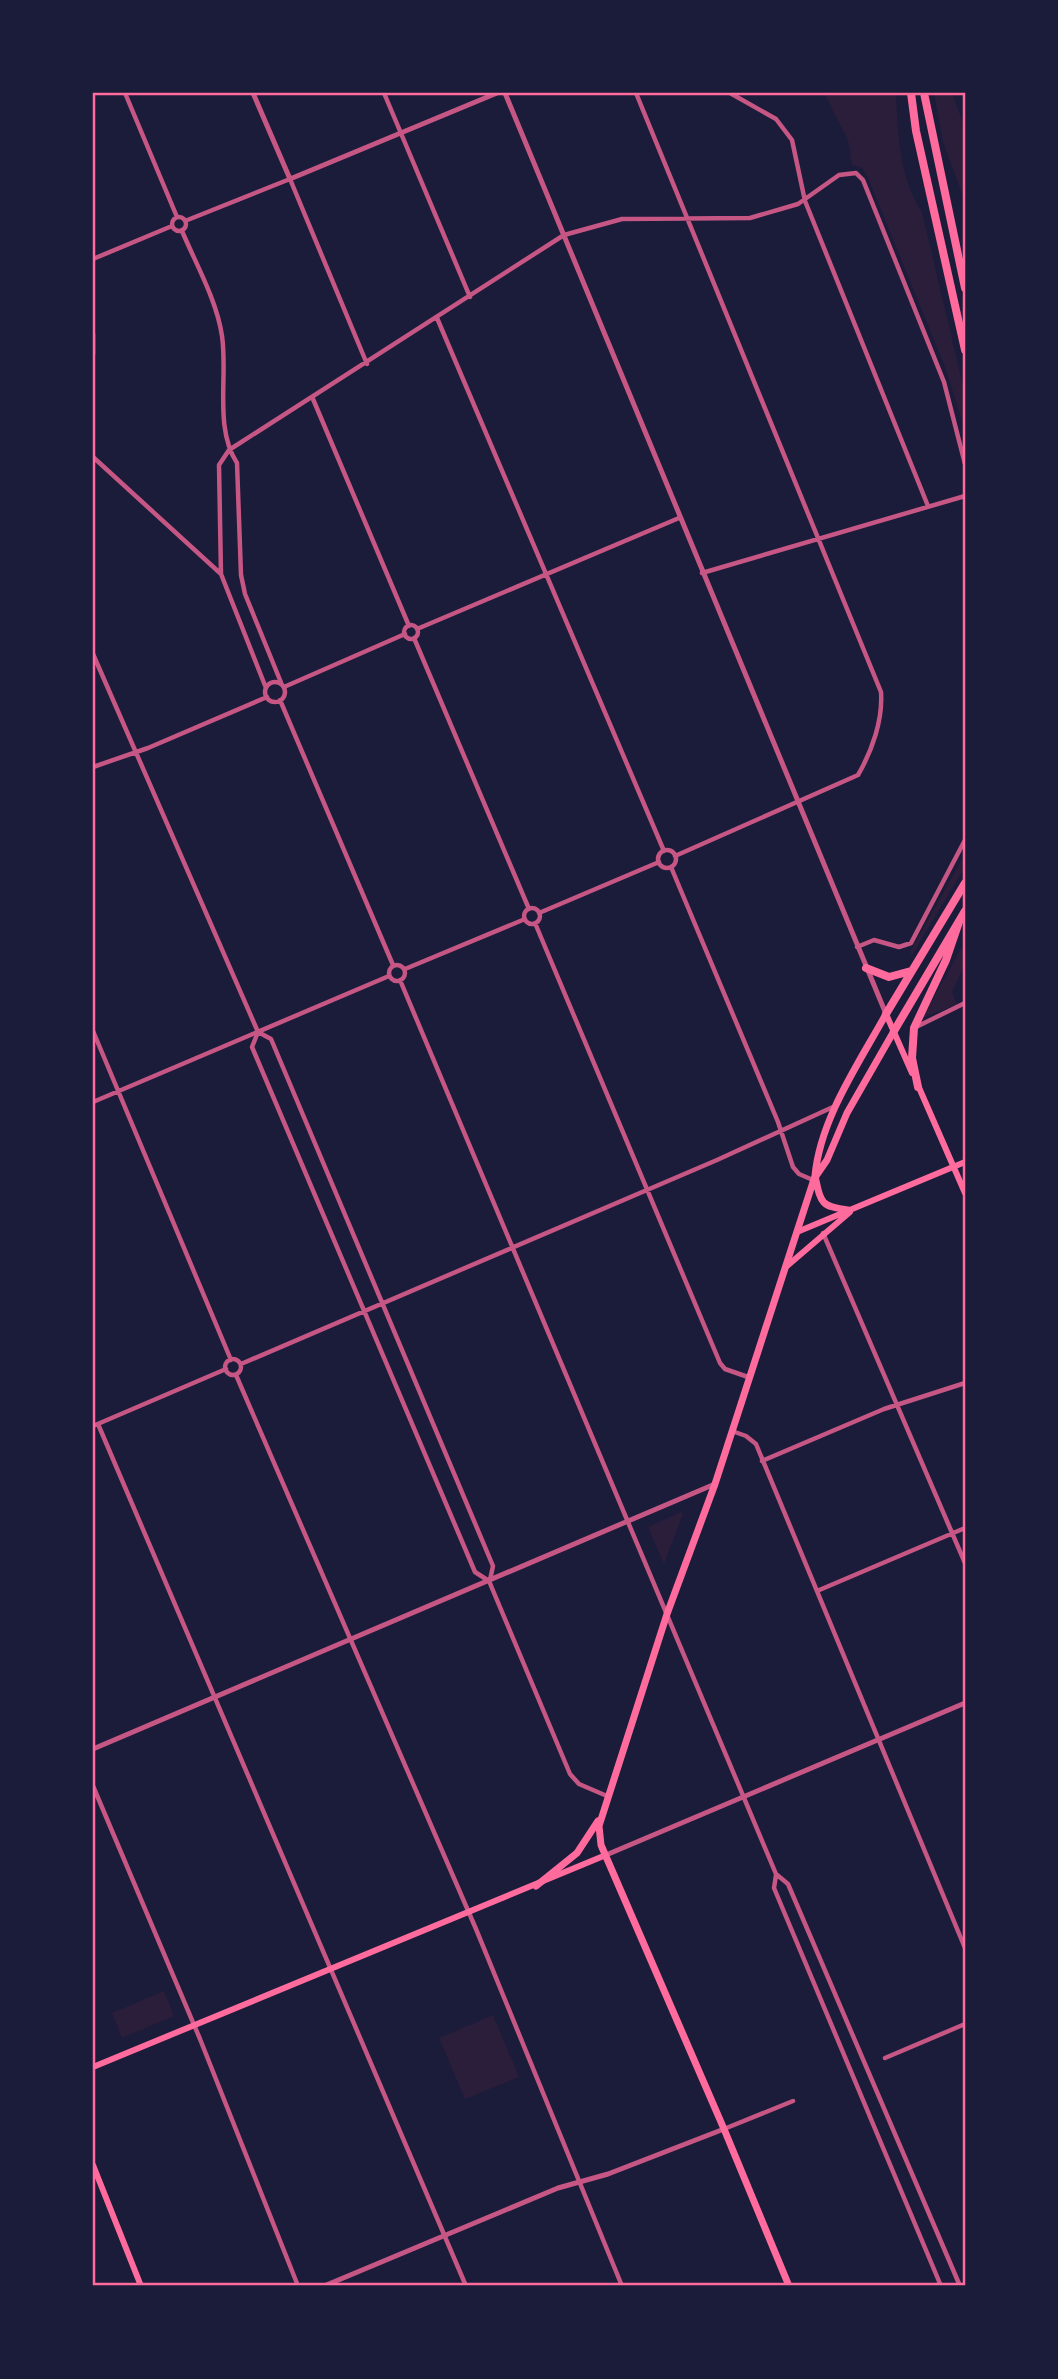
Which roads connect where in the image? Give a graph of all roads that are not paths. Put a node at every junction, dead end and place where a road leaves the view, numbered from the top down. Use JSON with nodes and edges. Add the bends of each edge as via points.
{"nodes":[{"id":1,"x":125,"y":93,"type":"edge"},
{"id":2,"x":253,"y":93,"type":"edge"},
{"id":3,"x":384,"y":93,"type":"edge"},
{"id":4,"x":497,"y":93,"type":"edge"},
{"id":5,"x":505,"y":93,"type":"edge"},
{"id":6,"x":636,"y":93,"type":"edge"},
{"id":7,"x":730,"y":93,"type":"edge"},
{"id":8,"x":911,"y":93,"type":"edge"},
{"id":9,"x":924,"y":93,"type":"edge"},
{"id":10,"x":401,"y":134,"type":"junction"},
{"id":11,"x":290,"y":179,"type":"junction"},
{"id":12,"x":805,"y":201,"type":"junction"},
{"id":13,"x":177,"y":217,"type":"junction"},
{"id":14,"x":687,"y":219,"type":"junction"},
{"id":15,"x":185,"y":221,"type":"junction"},
{"id":16,"x":172,"y":226,"type":"junction"},
{"id":17,"x":182,"y":230,"type":"junction"},
{"id":18,"x":564,"y":235,"type":"junction"},
{"id":19,"x":93,"y":259,"type":"edge"},
{"id":20,"x":965,"y":288,"type":"edge"},
{"id":21,"x":470,"y":297,"type":"junction"},
{"id":22,"x":437,"y":318,"type":"junction"},
{"id":23,"x":93,"y":334,"type":"edge"},
{"id":24,"x":965,"y":350,"type":"edge"},
{"id":25,"x":93,"y":354,"type":"edge"},
{"id":26,"x":367,"y":364,"type":"junction"},
{"id":27,"x":313,"y":398,"type":"junction"},
{"id":28,"x":229,"y":450,"type":"junction"},
{"id":29,"x":93,"y":457,"type":"edge"},
{"id":30,"x":965,"y":464,"type":"edge"},
{"id":31,"x":965,"y":496,"type":"edge"},
{"id":32,"x":928,"y":506,"type":"junction"},
{"id":33,"x":679,"y":518,"type":"junction"},
{"id":34,"x":816,"y":540,"type":"junction"},
{"id":35,"x":702,"y":573,"type":"junction"},
{"id":36,"x":221,"y":574,"type":"junction"},
{"id":37,"x":547,"y":575,"type":"junction"},
{"id":38,"x":409,"y":626,"type":"junction"},
{"id":39,"x":417,"y":629,"type":"junction"},
{"id":40,"x":405,"y":635,"type":"junction"},
{"id":41,"x":414,"y":638,"type":"junction"},
{"id":42,"x":93,"y":654,"type":"edge"},
{"id":43,"x":283,"y":686,"type":"junction"},
{"id":44,"x":266,"y":688,"type":"junction"},
{"id":45,"x":267,"y":697,"type":"junction"},
{"id":46,"x":280,"y":700,"type":"junction"},
{"id":47,"x":135,"y":751,"type":"junction"},
{"id":48,"x":93,"y":767,"type":"edge"},
{"id":49,"x":796,"y":803,"type":"junction"},
{"id":50,"x":965,"y":840,"type":"edge"},
{"id":51,"x":664,"y":851,"type":"junction"},
{"id":52,"x":675,"y":856,"type":"junction"},
{"id":53,"x":659,"y":862,"type":"junction"},
{"id":54,"x":671,"y":867,"type":"junction"},
{"id":55,"x":965,"y":883,"type":"edge"},
{"id":56,"x":529,"y":909,"type":"junction"},
{"id":57,"x":965,"y":911,"type":"edge"},
{"id":58,"x":539,"y":913,"type":"junction"},
{"id":59,"x":525,"y":919,"type":"junction"},
{"id":60,"x":959,"y":922,"type":"junction"},
{"id":61,"x":535,"y":923,"type":"junction"},
{"id":62,"x":857,"y":947,"type":"junction"},
{"id":63,"x":393,"y":965,"type":"junction"},
{"id":64,"x":866,"y":968,"type":"junction"},
{"id":65,"x":405,"y":970,"type":"junction"},
{"id":66,"x":914,"y":970,"type":"junction"},
{"id":67,"x":389,"y":976,"type":"junction"},
{"id":68,"x":400,"y":980,"type":"junction"},
{"id":69,"x":965,"y":1003,"type":"edge"},
{"id":70,"x":886,"y":1014,"type":"junction"},
{"id":71,"x":914,"y":1028,"type":"junction"},
{"id":72,"x":93,"y":1031,"type":"edge"},
{"id":73,"x":894,"y":1031,"type":"junction"},
{"id":74,"x":258,"y":1032,"type":"junction"},
{"id":75,"x":918,"y":1087,"type":"junction"},
{"id":76,"x":118,"y":1091,"type":"junction"},
{"id":77,"x":93,"y":1102,"type":"edge"},
{"id":78,"x":837,"y":1106,"type":"junction"},
{"id":79,"x":780,"y":1133,"type":"junction"},
{"id":80,"x":965,"y":1162,"type":"edge"},
{"id":81,"x":954,"y":1167,"type":"junction"},
{"id":82,"x":815,"y":1178,"type":"junction"},
{"id":83,"x":649,"y":1190,"type":"junction"},
{"id":84,"x":965,"y":1193,"type":"edge"},
{"id":85,"x":860,"y":1205,"type":"junction"},
{"id":86,"x":848,"y":1210,"type":"junction"},
{"id":87,"x":825,"y":1220,"type":"junction"},
{"id":88,"x":797,"y":1232,"type":"junction"},
{"id":89,"x":823,"y":1232,"type":"junction"},
{"id":90,"x":513,"y":1247,"type":"junction"},
{"id":91,"x":784,"y":1269,"type":"junction"},
{"id":92,"x":382,"y":1302,"type":"junction"},
{"id":93,"x":364,"y":1310,"type":"junction"},
{"id":94,"x":231,"y":1360,"type":"junction"},
{"id":95,"x":241,"y":1364,"type":"junction"},
{"id":96,"x":226,"y":1369,"type":"junction"},
{"id":97,"x":236,"y":1375,"type":"junction"},
{"id":98,"x":748,"y":1377,"type":"junction"},
{"id":99,"x":965,"y":1383,"type":"edge"},
{"id":100,"x":898,"y":1406,"type":"junction"},
{"id":101,"x":96,"y":1425,"type":"edge"},
{"id":102,"x":731,"y":1431,"type":"junction"},
{"id":103,"x":762,"y":1461,"type":"junction"},
{"id":104,"x":715,"y":1484,"type":"junction"},
{"id":105,"x":628,"y":1522,"type":"junction"},
{"id":106,"x":965,"y":1528,"type":"edge"},
{"id":107,"x":953,"y":1533,"type":"junction"},
{"id":108,"x":965,"y":1563,"type":"edge"},
{"id":109,"x":489,"y":1581,"type":"junction"},
{"id":110,"x":817,"y":1591,"type":"junction"},
{"id":111,"x":667,"y":1614,"type":"junction"},
{"id":112,"x":351,"y":1639,"type":"junction"},
{"id":113,"x":214,"y":1696,"type":"junction"},
{"id":114,"x":965,"y":1703,"type":"edge"},
{"id":115,"x":880,"y":1738,"type":"junction"},
{"id":116,"x":93,"y":1749,"type":"edge"},
{"id":117,"x":93,"y":1786,"type":"edge"},
{"id":118,"x":607,"y":1796,"type":"junction"},
{"id":119,"x":745,"y":1796,"type":"junction"},
{"id":120,"x":600,"y":1817,"type":"junction"},
{"id":121,"x":606,"y":1855,"type":"junction"},
{"id":122,"x":776,"y":1874,"type":"junction"},
{"id":123,"x":536,"y":1886,"type":"junction"},
{"id":124,"x":469,"y":1913,"type":"junction"},
{"id":125,"x":965,"y":1948,"type":"edge"},
{"id":126,"x":332,"y":1969,"type":"junction"},
{"id":127,"x":965,"y":2024,"type":"edge"},
{"id":128,"x":194,"y":2025,"type":"junction"},
{"id":129,"x":885,"y":2058,"type":"dead end"},
{"id":130,"x":93,"y":2067,"type":"edge"},
{"id":131,"x":793,"y":2101,"type":"dead end"},
{"id":132,"x":724,"y":2129,"type":"junction"},
{"id":133,"x":93,"y":2165,"type":"edge"},
{"id":134,"x":580,"y":2182,"type":"junction"},
{"id":135,"x":446,"y":2235,"type":"junction"},
{"id":136,"x":141,"y":2286,"type":"edge"},
{"id":137,"x":298,"y":2286,"type":"edge"},
{"id":138,"x":324,"y":2286,"type":"edge"},
{"id":139,"x":466,"y":2286,"type":"edge"},
{"id":140,"x":622,"y":2286,"type":"edge"},
{"id":141,"x":789,"y":2286,"type":"edge"},
{"id":142,"x":942,"y":2286,"type":"edge"},
{"id":143,"x":960,"y":2286,"type":"edge"}],
"edges":[{"from":1,"to":13,"type":"street"},
{"from":2,"to":11,"type":"street"},
{"from":3,"to":10,"type":"street"},
{"from":4,"to":10,"type":"street"},
{"from":5,"to":18,"type":"street"},
{"from":6,"to":14,"type":"street"},
{"from":7,"to":12,"type":"street","via":[[776,118],[786,130]]},
{"from":8,"to":24,"type":"highway"},
{"from":9,"to":20,"type":"highway"},
{"from":10,"to":11,"type":"street"},
{"from":10,"to":21,"type":"street"},
{"from":11,"to":15,"type":"street"},
{"from":11,"to":26,"type":"street"},
{"from":12,"to":14,"type":"street","via":[[750,218]]},
{"from":12,"to":30,"type":"street","via":[[839,175],[856,173],[863,180],[937,361]]},
{"from":12,"to":32,"type":"street"},
{"from":13,"to":15,"type":"street"},
{"from":13,"to":16,"type":"street"},
{"from":14,"to":18,"type":"street","via":[[622,219]]},
{"from":14,"to":34,"type":"street"},
{"from":15,"to":17,"type":"street"},
{"from":16,"to":17,"type":"street"},
{"from":16,"to":19,"type":"street"},
{"from":17,"to":28,"type":"street","via":[[222,336]]},
{"from":18,"to":21,"type":"street"},
{"from":18,"to":33,"type":"street"},
{"from":21,"to":22,"type":"street"},
{"from":22,"to":26,"type":"street"},
{"from":22,"to":37,"type":"street"},
{"from":23,"to":25,"type":"street"},
{"from":26,"to":27,"type":"street"},
{"from":27,"to":28,"type":"street"},
{"from":27,"to":38,"type":"street"},
{"from":28,"to":36,"type":"street","via":[[219,465]]},
{"from":28,"to":43,"type":"street","via":[[237,463],[245,594]]},
{"from":29,"to":36,"type":"street"},
{"from":31,"to":32,"type":"street"},
{"from":32,"to":34,"type":"street"},
{"from":33,"to":35,"type":"street"},
{"from":33,"to":37,"type":"street"},
{"from":34,"to":35,"type":"street"},
{"from":34,"to":49,"type":"street","via":[[881,692],[880,719],[858,775]]},
{"from":35,"to":49,"type":"street"},
{"from":36,"to":44,"type":"street"},
{"from":37,"to":39,"type":"street"},
{"from":37,"to":51,"type":"street"},
{"from":38,"to":39,"type":"street"},
{"from":38,"to":40,"type":"street"},
{"from":39,"to":41,"type":"street"},
{"from":40,"to":41,"type":"street"},
{"from":40,"to":43,"type":"street"},
{"from":41,"to":56,"type":"street"},
{"from":42,"to":47,"type":"street"},
{"from":43,"to":44,"type":"street","via":[[273,682]]},
{"from":43,"to":46,"type":"street"},
{"from":44,"to":45,"type":"street"},
{"from":45,"to":46,"type":"street"},
{"from":45,"to":47,"type":"street"},
{"from":46,"to":63,"type":"street"},
{"from":47,"to":48,"type":"street"},
{"from":47,"to":74,"type":"street"},
{"from":49,"to":52,"type":"street"},
{"from":49,"to":62,"type":"street"},
{"from":50,"to":62,"type":"street","via":[[911,943],[899,947],[874,940]]},
{"from":51,"to":52,"type":"street"},
{"from":51,"to":53,"type":"street"},
{"from":52,"to":54,"type":"street"},
{"from":53,"to":54,"type":"street"},
{"from":53,"to":58,"type":"street"},
{"from":54,"to":79,"type":"street"},
{"from":55,"to":66,"type":"highway"},
{"from":56,"to":58,"type":"street"},
{"from":56,"to":59,"type":"street"},
{"from":57,"to":60,"type":"highway"},
{"from":58,"to":61,"type":"street"},
{"from":59,"to":61,"type":"street"},
{"from":59,"to":65,"type":"street"},
{"from":60,"to":71,"type":"highway"},
{"from":60,"to":73,"type":"highway"},
{"from":61,"to":83,"type":"street"},
{"from":62,"to":64,"type":"street"},
{"from":63,"to":65,"type":"street"},
{"from":63,"to":67,"type":"street"},
{"from":64,"to":66,"type":"highway","via":[[889,977]]},
{"from":64,"to":70,"type":"street"},
{"from":65,"to":68,"type":"street"},
{"from":66,"to":70,"type":"highway"},
{"from":67,"to":68,"type":"street"},
{"from":67,"to":74,"type":"street"},
{"from":68,"to":90,"type":"street"},
{"from":69,"to":71,"type":"street"},
{"from":70,"to":73,"type":"main road"},
{"from":70,"to":78,"type":"main road"},
{"from":71,"to":75,"type":"highway","via":[[912,1058]]},
{"from":72,"to":76,"type":"street"},
{"from":73,"to":75,"type":"main road"},
{"from":73,"to":82,"type":"main road"},
{"from":74,"to":76,"type":"street"},
{"from":74,"to":92,"type":"street","via":[[271,1039]]},
{"from":74,"to":93,"type":"street","via":[[252,1047]]},
{"from":75,"to":81,"type":"main road"},
{"from":76,"to":77,"type":"street"},
{"from":76,"to":94,"type":"street"},
{"from":78,"to":79,"type":"street"},
{"from":78,"to":82,"type":"main road","via":[[817,1157]]},
{"from":79,"to":82,"type":"street","via":[[796,1171]]},
{"from":79,"to":83,"type":"street"},
{"from":80,"to":81,"type":"main road"},
{"from":81,"to":84,"type":"main road"},
{"from":81,"to":85,"type":"main road"},
{"from":82,"to":86,"type":"main road","via":[[822,1203]]},
{"from":82,"to":88,"type":"main road"},
{"from":83,"to":90,"type":"street"},
{"from":83,"to":98,"type":"street","via":[[720,1363]]},
{"from":85,"to":86,"type":"main road"},
{"from":85,"to":89,"type":"main road"},
{"from":86,"to":87,"type":"main road"},
{"from":87,"to":88,"type":"main road"},
{"from":87,"to":89,"type":"main road"},
{"from":88,"to":91,"type":"main road"},
{"from":89,"to":91,"type":"main road"},
{"from":89,"to":100,"type":"street"},
{"from":90,"to":92,"type":"street"},
{"from":90,"to":105,"type":"street"},
{"from":91,"to":98,"type":"main road"},
{"from":92,"to":93,"type":"street"},
{"from":92,"to":109,"type":"street","via":[[493,1566]]},
{"from":93,"to":95,"type":"street"},
{"from":93,"to":109,"type":"street","via":[[475,1572]]},
{"from":94,"to":95,"type":"street"},
{"from":94,"to":96,"type":"street"},
{"from":95,"to":97,"type":"street"},
{"from":96,"to":97,"type":"street"},
{"from":96,"to":101,"type":"street"},
{"from":97,"to":112,"type":"street"},
{"from":98,"to":102,"type":"main road"},
{"from":99,"to":100,"type":"street"},
{"from":100,"to":103,"type":"street"},
{"from":100,"to":107,"type":"street"},
{"from":101,"to":113,"type":"street"},
{"from":102,"to":103,"type":"street","via":[[750,1438]]},
{"from":102,"to":104,"type":"main road"},
{"from":103,"to":110,"type":"street"},
{"from":104,"to":105,"type":"street"},
{"from":104,"to":111,"type":"main road"},
{"from":105,"to":109,"type":"street"},
{"from":105,"to":111,"type":"street"},
{"from":106,"to":107,"type":"street"},
{"from":107,"to":108,"type":"street"},
{"from":107,"to":110,"type":"street"},
{"from":109,"to":112,"type":"street"},
{"from":109,"to":118,"type":"street","via":[[570,1774],[579,1784]]},
{"from":110,"to":115,"type":"street"},
{"from":111,"to":118,"type":"main road"},
{"from":111,"to":119,"type":"street"},
{"from":112,"to":113,"type":"street"},
{"from":112,"to":124,"type":"street"},
{"from":113,"to":116,"type":"street"},
{"from":113,"to":126,"type":"street"},
{"from":114,"to":115,"type":"street"},
{"from":115,"to":119,"type":"street"},
{"from":115,"to":125,"type":"street"},
{"from":117,"to":128,"type":"street"},
{"from":118,"to":120,"type":"main road"},
{"from":119,"to":121,"type":"street"},
{"from":119,"to":122,"type":"street"},
{"from":120,"to":121,"type":"main road"},
{"from":120,"to":123,"type":"main road","via":[[576,1853]]},
{"from":121,"to":123,"type":"main road"},
{"from":121,"to":132,"type":"main road"},
{"from":122,"to":142,"type":"street","via":[[774,1888]]},
{"from":122,"to":143,"type":"street","via":[[788,1884]]},
{"from":123,"to":124,"type":"main road"},
{"from":124,"to":126,"type":"main road"},
{"from":124,"to":134,"type":"street"},
{"from":126,"to":128,"type":"main road"},
{"from":126,"to":135,"type":"street"},
{"from":127,"to":129,"type":"street"},
{"from":128,"to":130,"type":"main road"},
{"from":128,"to":137,"type":"street"},
{"from":131,"to":132,"type":"street"},
{"from":132,"to":134,"type":"street"},
{"from":132,"to":141,"type":"main road"},
{"from":133,"to":136,"type":"main road"},
{"from":134,"to":135,"type":"street"},
{"from":134,"to":140,"type":"street"},
{"from":135,"to":138,"type":"street"},
{"from":135,"to":139,"type":"street"}]}
